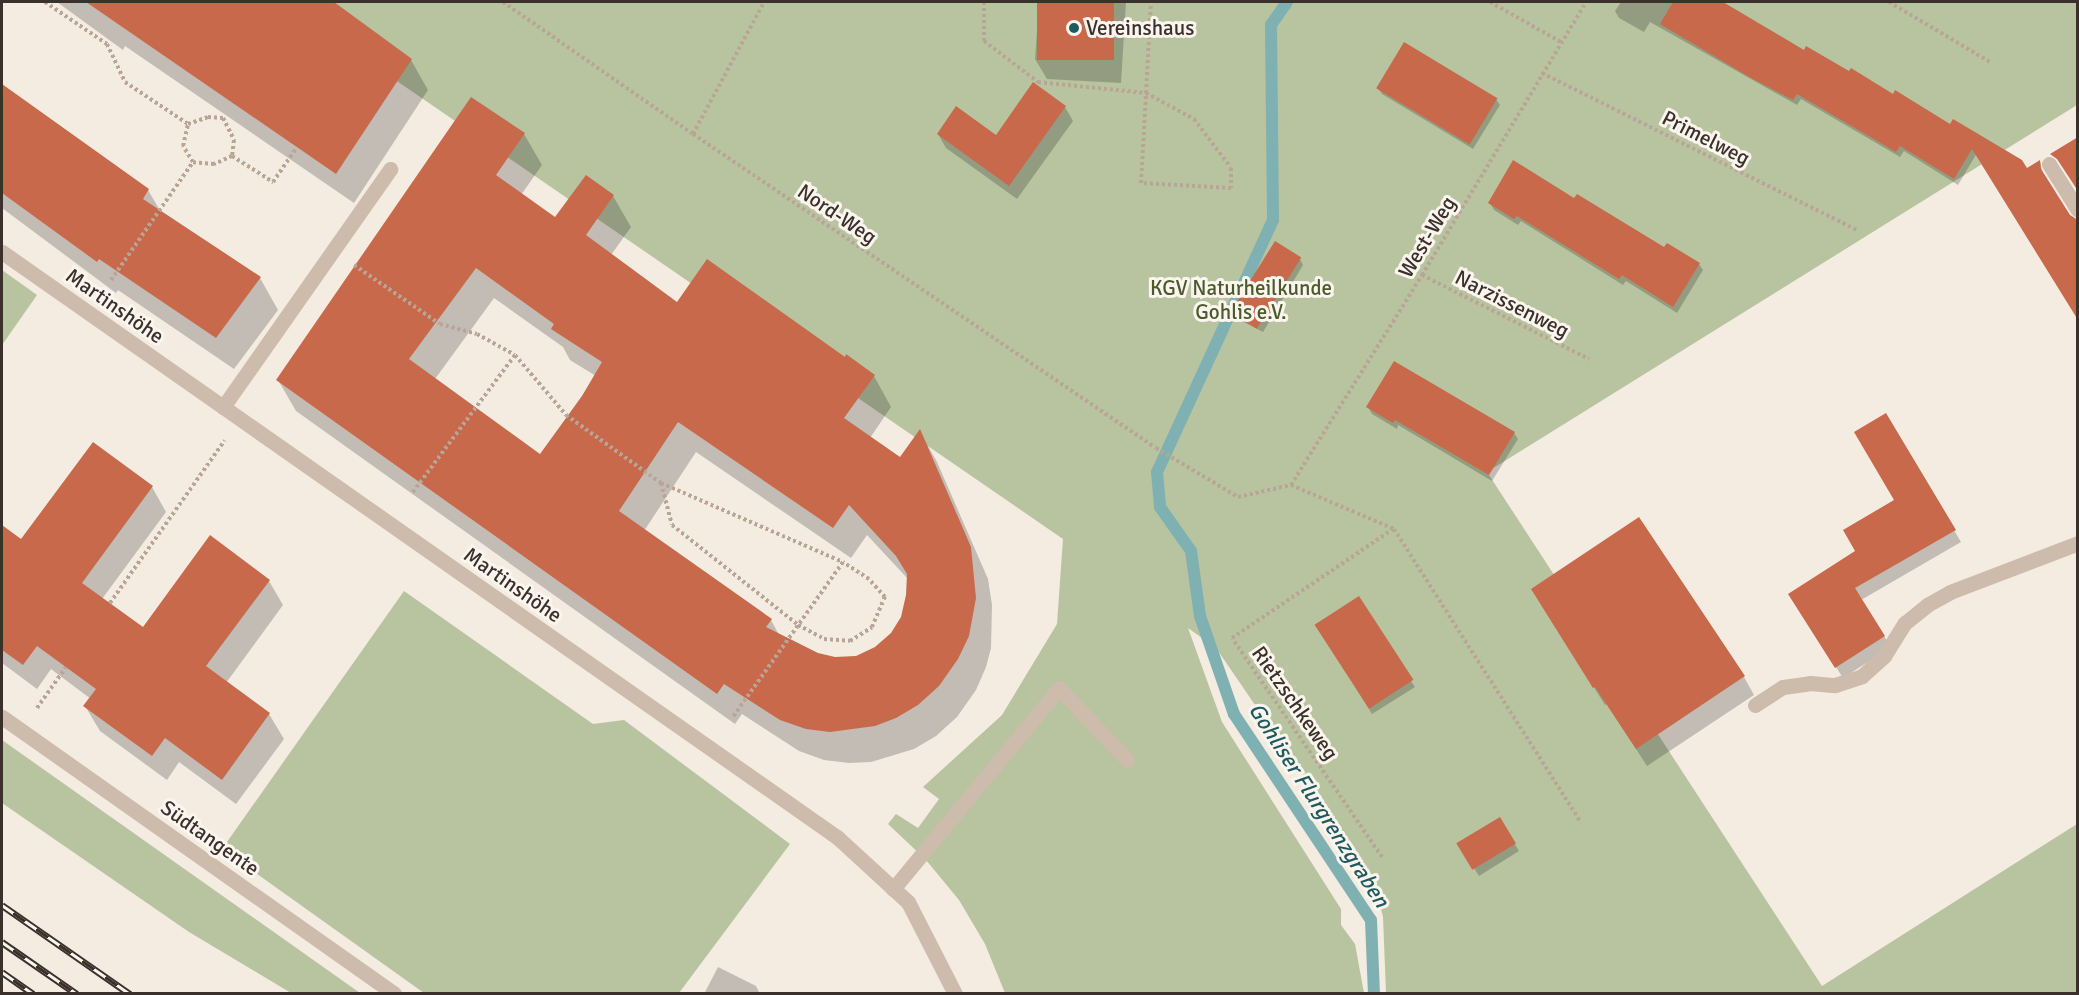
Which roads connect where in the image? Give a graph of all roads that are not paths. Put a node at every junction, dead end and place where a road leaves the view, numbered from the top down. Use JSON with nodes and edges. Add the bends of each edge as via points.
{"nodes":[{"id":1,"x":2049,"y":164,"type":"dead end"},
{"id":2,"x":390,"y":169,"type":"dead end"},
{"id":3,"x":2078,"y":210,"type":"edge"},
{"id":4,"x":2,"y":252,"type":"edge"},
{"id":5,"x":223,"y":407,"type":"junction"},
{"id":6,"x":2078,"y":543,"type":"edge"},
{"id":7,"x":1755,"y":705,"type":"dead end"},
{"id":8,"x":2,"y":717,"type":"edge"},
{"id":9,"x":1127,"y":760,"type":"dead end"},
{"id":10,"x":894,"y":889,"type":"junction"},
{"id":11,"x":394,"y":993,"type":"edge"},
{"id":12,"x":955,"y":993,"type":"edge"}],
"edges":[{"from":1,"to":3,"type":"street"},
{"from":2,"to":5,"type":"street"},
{"from":4,"to":5,"type":"street","name":"Martinshöhe"},
{"from":5,"to":10,"type":"street","name":"Martinshöhe","via":[[837,837]]},
{"from":6,"to":7,"type":"street","via":[[1950,592],[1927,605],[1905,623],[1884,656],[1862,676],[1835,685],[1783,687]]},
{"from":8,"to":11,"type":"street","name":"Südtangente"},
{"from":9,"to":10,"type":"street","via":[[1059,688]]},
{"from":10,"to":12,"type":"street","name":"Martinshöhe","via":[[908,902]]}]}
